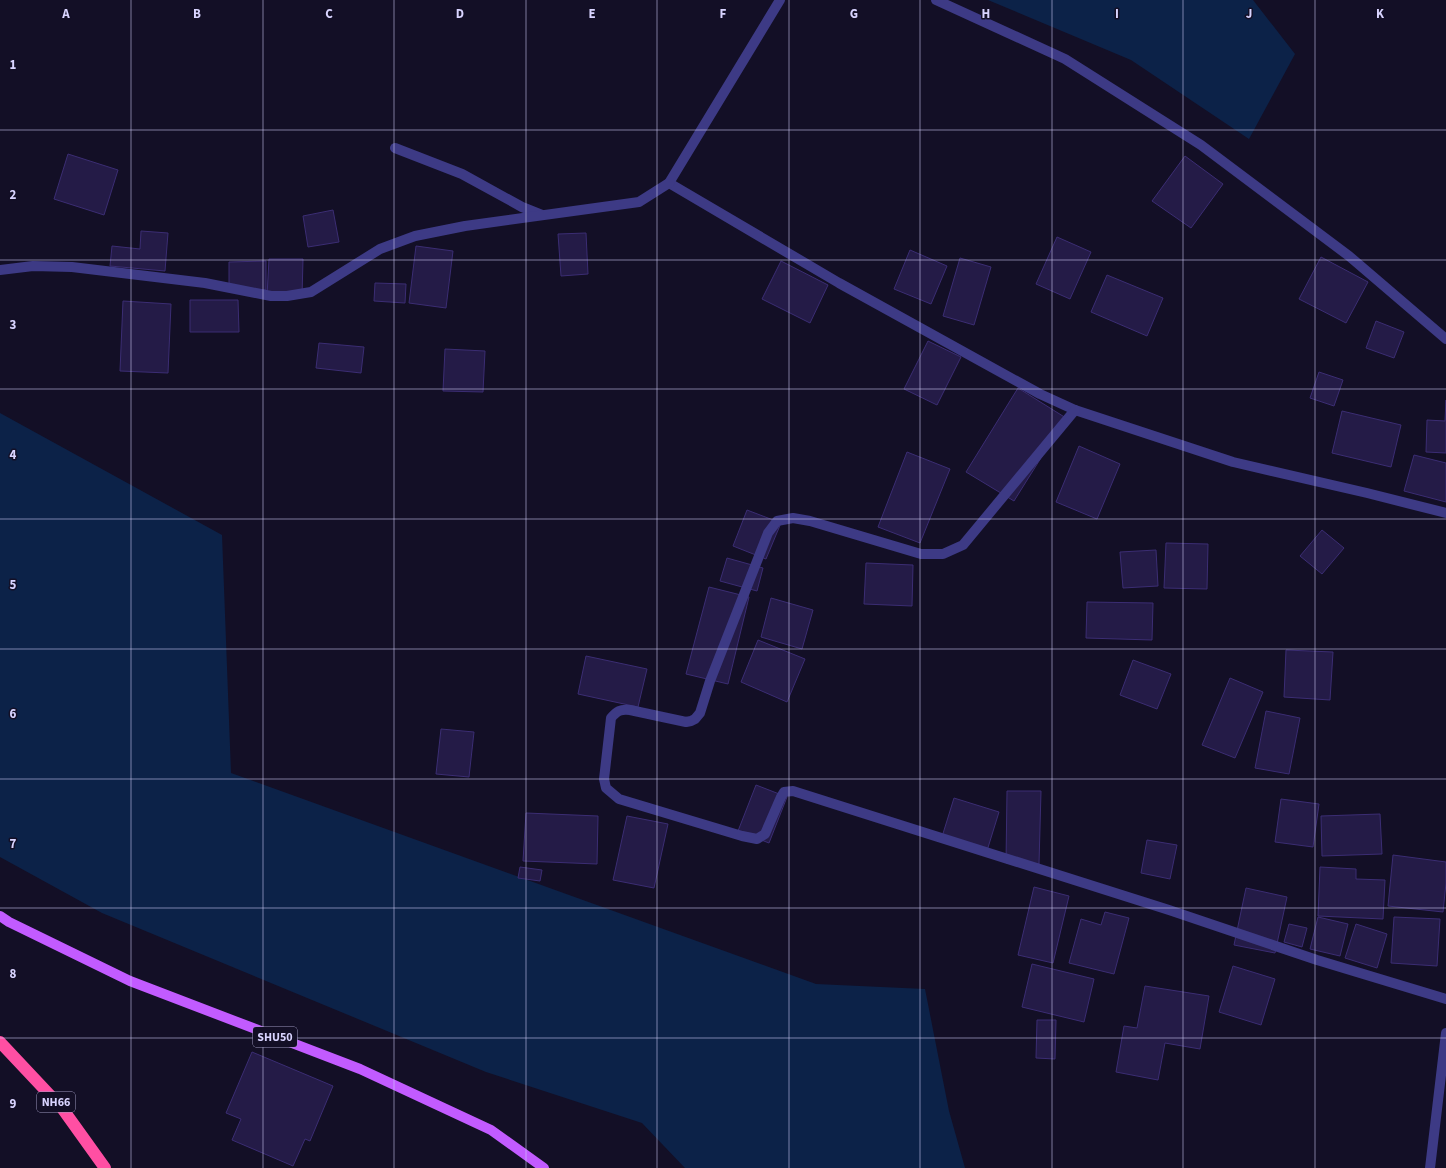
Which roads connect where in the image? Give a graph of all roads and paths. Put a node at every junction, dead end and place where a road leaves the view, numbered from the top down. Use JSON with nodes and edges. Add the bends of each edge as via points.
{"nodes":[{"id":1,"x":780,"y":0,"type":"edge"},
{"id":2,"x":936,"y":0,"type":"edge"},
{"id":3,"x":395,"y":148,"type":"dead end"},
{"id":4,"x":669,"y":183,"type":"junction"},
{"id":5,"x":542,"y":215,"type":"junction"},
{"id":6,"x":0,"y":270,"type":"edge"},
{"id":7,"x":1446,"y":340,"type":"edge"},
{"id":8,"x":1075,"y":410,"type":"junction"},
{"id":9,"x":1446,"y":514,"type":"edge"},
{"id":10,"x":0,"y":916,"type":"edge"},
{"id":11,"x":1446,"y":999,"type":"edge"},
{"id":12,"x":1446,"y":1033,"type":"edge"},
{"id":13,"x":0,"y":1042,"type":"edge"},
{"id":14,"x":105,"y":1168,"type":"edge"},
{"id":15,"x":544,"y":1168,"type":"edge"},
{"id":16,"x":1430,"y":1168,"type":"edge"}],
"edges":[{"from":1,"to":4,"type":"street"},
{"from":2,"to":7,"type":"street","via":[[1065,59],[1202,145],[1349,256]]},
{"from":3,"to":5,"type":"street","via":[[462,174],[522,207]]},
{"from":4,"to":5,"type":"street","via":[[639,202]]},
{"from":4,"to":8,"type":"street","via":[[839,283],[1040,394]]},
{"from":5,"to":6,"type":"street","via":[[415,236],[380,249],[311,292],[287,296],[271,296],[205,283],[72,267],[34,266]]},
{"from":8,"to":9,"type":"street","via":[[1232,462]]},
{"from":8,"to":11,"type":"street","via":[[963,545],[943,554],[921,554],[810,521],[793,518],[777,521],[768,533],[698,716],[686,722],[630,710],[621,709],[616,712],[611,718],[604,779],[606,788],[619,799],[757,839],[765,834],[780,797],[784,792],[792,791]]},
{"from":10,"to":15,"type":"main road","number":"SHU50","via":[[130,981],[360,1069],[491,1130]]},
{"from":12,"to":16,"type":"street"},
{"from":13,"to":14,"type":"highway","number":"NH66","via":[[62,1108]]}]}
